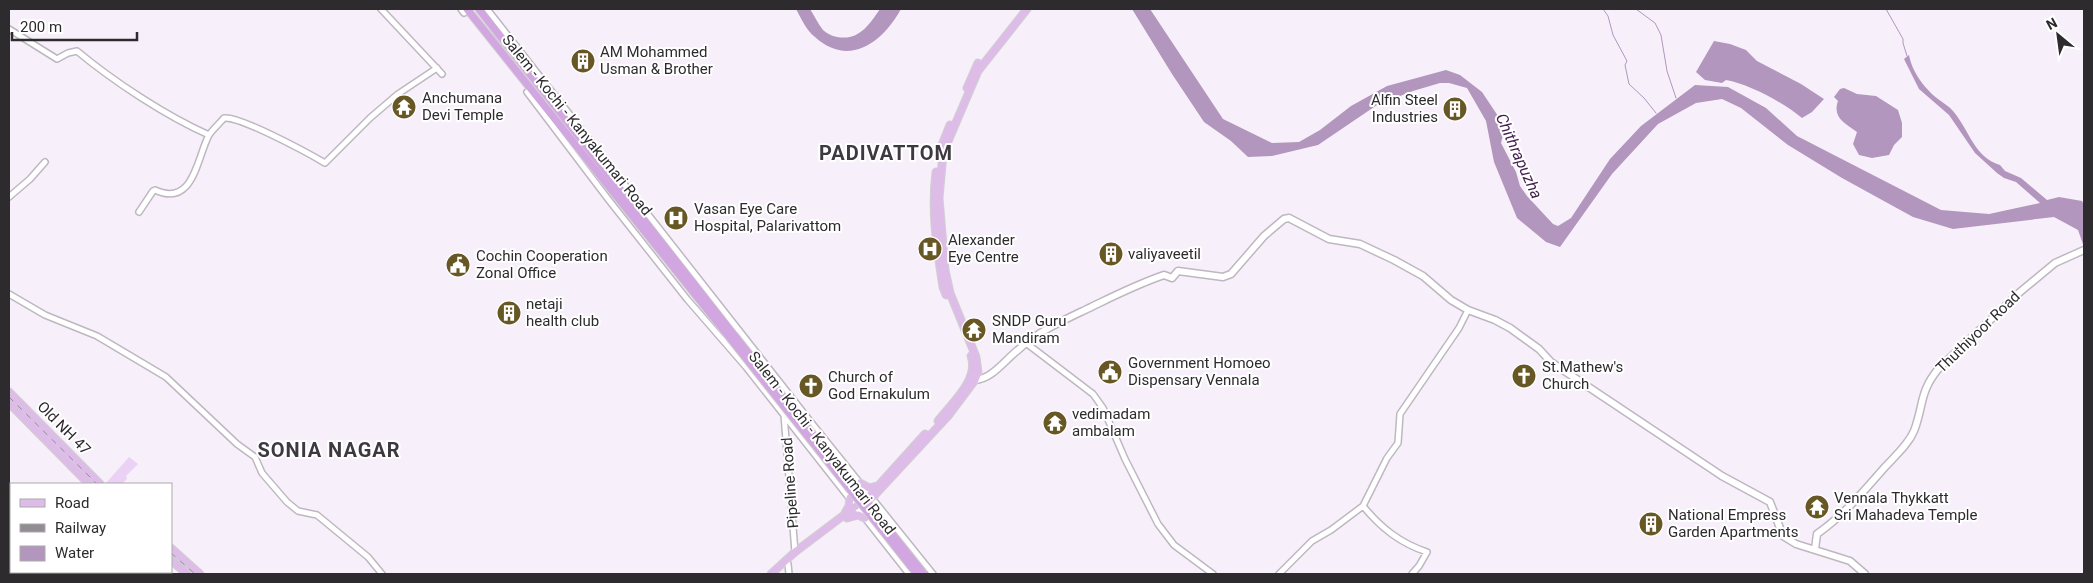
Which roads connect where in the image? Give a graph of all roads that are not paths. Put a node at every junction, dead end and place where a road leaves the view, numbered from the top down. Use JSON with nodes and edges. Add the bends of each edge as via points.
{"nodes":[{"id":1,"x":381,"y":9,"type":"edge"},
{"id":2,"x":479,"y":9,"type":"edge"},
{"id":3,"x":487,"y":9,"type":"edge"},
{"id":4,"x":1022,"y":9,"type":"edge"},
{"id":5,"x":1027,"y":9,"type":"edge"},
{"id":6,"x":465,"y":10,"type":"edge"},
{"id":7,"x":9,"y":30,"type":"edge"},
{"id":8,"x":437,"y":68,"type":"junction"},
{"id":9,"x":442,"y":74,"type":"dead end"},
{"id":10,"x":527,"y":92,"type":"dead end"},
{"id":11,"x":556,"y":108,"type":"junction"},
{"id":12,"x":549,"y":113,"type":"junction"},
{"id":13,"x":209,"y":135,"type":"junction"},
{"id":14,"x":44,"y":162,"type":"dead end"},
{"id":15,"x":9,"y":197,"type":"edge"},
{"id":16,"x":139,"y":212,"type":"dead end"},
{"id":17,"x":940,"y":248,"type":"junction"},
{"id":18,"x":2082,"y":251,"type":"edge"},
{"id":19,"x":9,"y":294,"type":"edge"},
{"id":20,"x":713,"y":302,"type":"junction"},
{"id":21,"x":700,"y":309,"type":"junction"},
{"id":22,"x":1468,"y":310,"type":"junction"},
{"id":23,"x":732,"y":336,"type":"junction"},
{"id":24,"x":1026,"y":343,"type":"junction"},
{"id":25,"x":975,"y":380,"type":"junction"},
{"id":26,"x":9,"y":392,"type":"edge"},
{"id":27,"x":9,"y":403,"type":"edge"},
{"id":28,"x":784,"y":415,"type":"junction"},
{"id":29,"x":939,"y":423,"type":"junction"},
{"id":30,"x":826,"y":439,"type":"junction"},
{"id":31,"x":831,"y":447,"type":"junction"},
{"id":32,"x":813,"y":451,"type":"junction"},
{"id":33,"x":818,"y":457,"type":"junction"},
{"id":34,"x":87,"y":483,"type":"edge"},
{"id":35,"x":99,"y":483,"type":"edge"},
{"id":36,"x":860,"y":483,"type":"junction"},
{"id":37,"x":880,"y":484,"type":"junction"},
{"id":38,"x":871,"y":496,"type":"junction"},
{"id":39,"x":850,"y":498,"type":"junction"},
{"id":40,"x":1363,"y":506,"type":"junction"},
{"id":41,"x":857,"y":507,"type":"junction"},
{"id":42,"x":844,"y":517,"type":"junction"},
{"id":43,"x":865,"y":518,"type":"junction"},
{"id":44,"x":912,"y":548,"type":"junction"},
{"id":45,"x":172,"y":549,"type":"edge"},
{"id":46,"x":1815,"y":549,"type":"junction"},
{"id":47,"x":795,"y":552,"type":"junction"},
{"id":48,"x":898,"y":560,"type":"junction"},
{"id":49,"x":172,"y":561,"type":"edge"},
{"id":50,"x":924,"y":563,"type":"junction"},
{"id":51,"x":788,"y":564,"type":"junction"},
{"id":52,"x":187,"y":574,"type":"edge"},
{"id":53,"x":200,"y":574,"type":"edge"},
{"id":54,"x":382,"y":574,"type":"edge"},
{"id":55,"x":771,"y":574,"type":"edge"},
{"id":56,"x":778,"y":574,"type":"edge"},
{"id":57,"x":789,"y":574,"type":"edge"},
{"id":58,"x":909,"y":574,"type":"edge"},
{"id":59,"x":916,"y":574,"type":"edge"},
{"id":60,"x":924,"y":574,"type":"edge"},
{"id":61,"x":932,"y":574,"type":"edge"},
{"id":62,"x":1213,"y":574,"type":"edge"},
{"id":63,"x":1279,"y":574,"type":"edge"},
{"id":64,"x":1412,"y":574,"type":"edge"},
{"id":65,"x":1865,"y":574,"type":"edge"}],
"edges":[{"from":1,"to":8,"type":"street"},
{"from":2,"to":11,"type":"highway","name":"Salem - Kochi - Kanyakumari Road"},
{"from":3,"to":20,"type":"street"},
{"from":4,"to":17,"type":"main road","via":[[973,70],[963,100],[943,140],[933,199]]},
{"from":5,"to":17,"type":"main road","via":[[978,71],[943,153],[939,198]]},
{"from":6,"to":12,"type":"highway","name":"Salem - Kochi - Kanyakumari Road"},
{"from":7,"to":13,"type":"street","via":[[57,59],[77,51],[165,111]]},
{"from":8,"to":9,"type":"street"},
{"from":8,"to":13,"type":"street","via":[[398,94],[325,163],[231,117],[224,118]]},
{"from":10,"to":21,"type":"street","via":[[608,199]]},
{"from":11,"to":12,"type":"highway"},
{"from":11,"to":20,"type":"highway","name":"Salem - Kochi - Kanyakumari Road"},
{"from":12,"to":21,"type":"highway","name":"Salem - Kochi - Kanyakumari Road"},
{"from":13,"to":16,"type":"street","via":[[191,182],[170,193],[153,191]]},
{"from":14,"to":15,"type":"street"},
{"from":17,"to":25,"type":"main road","via":[[950,293],[978,363]]},
{"from":17,"to":29,"type":"main road","via":[[943,287],[973,362],[970,379]]},
{"from":18,"to":46,"type":"main road","name":"Thuthiyoor Road","via":[[2055,263],[2020,292],[1928,380],[1913,431],[1904,447],[1848,509],[1817,534]]},
{"from":19,"to":54,"type":"street","via":[[45,314],[97,336],[166,377],[255,457],[262,473],[286,502],[298,511],[317,515],[368,557]]},
{"from":20,"to":23,"type":"highway","name":"Salem - Kochi - Kanyakumari Road"},
{"from":20,"to":30,"type":"street","name":"Salem - Kochi - Kanyakumari Road"},
{"from":21,"to":23,"type":"highway","name":"Salem - Kochi - Kanyakumari Road"},
{"from":21,"to":28,"type":"street","name":"Salem - Kochi - Kanyakumari Road"},
{"from":22,"to":24,"type":"main road","via":[[1423,276],[1369,247],[1329,239],[1289,218],[1253,247],[1231,274],[1223,277],[1178,271],[1172,278],[1164,275],[1047,328]]},
{"from":22,"to":40,"type":"street","via":[[1400,414],[1398,443]]},
{"from":22,"to":46,"type":"main road","via":[[1510,328],[1551,362],[1722,476],[1770,502],[1783,536],[1796,544]]},
{"from":23,"to":59,"type":"highway","name":"Salem - Kochi - Kanyakumari Road","bridge":true},
{"from":23,"to":60,"type":"highway","name":"Salem - Kochi - Kanyakumari Road","bridge":true},
{"from":24,"to":25,"type":"main road","via":[[983,380]]},
{"from":24,"to":62,"type":"street","via":[[1093,394],[1103,408],[1158,524],[1174,545]]},
{"from":25,"to":29,"type":"main road"},
{"from":26,"to":35,"type":"main road","name":"Old NH 47"},
{"from":27,"to":34,"type":"main road","name":"Old NH 47"},
{"from":28,"to":32,"type":"street","name":"Salem - Kochi - Kanyakumari Road"},
{"from":28,"to":47,"type":"street","name":"Pipeline Road"},
{"from":29,"to":37,"type":"main road"},
{"from":29,"to":38,"type":"main road"},
{"from":30,"to":31,"type":"street","name":"Salem - Kochi - Kanyakumari Road"},
{"from":30,"to":32,"type":"street","via":[[825,444]]},
{"from":31,"to":33,"type":"street"},
{"from":31,"to":36,"type":"street","name":"Salem - Kochi - Kanyakumari Road"},
{"from":32,"to":33,"type":"street","name":"Salem - Kochi - Kanyakumari Road"},
{"from":33,"to":39,"type":"street","name":"Salem - Kochi - Kanyakumari Road"},
{"from":36,"to":37,"type":"main road","via":[[869,488]]},
{"from":36,"to":38,"type":"street","name":"Salem - Kochi - Kanyakumari Road"},
{"from":37,"to":38,"type":"main road"},
{"from":38,"to":44,"type":"street","name":"Salem - Kochi - Kanyakumari Road"},
{"from":39,"to":41,"type":"street","name":"Salem - Kochi - Kanyakumari Road"},
{"from":39,"to":42,"type":"main road"},
{"from":40,"to":63,"type":"street","via":[[1312,541]]},
{"from":40,"to":64,"type":"street","via":[[1377,524],[1406,545],[1427,552]]},
{"from":41,"to":42,"type":"main road"},
{"from":41,"to":43,"type":"street","name":"Salem - Kochi - Kanyakumari Road"},
{"from":42,"to":43,"type":"main road","via":[[858,515]]},
{"from":42,"to":47,"type":"main road"},
{"from":42,"to":51,"type":"main road"},
{"from":43,"to":48,"type":"street","name":"Salem - Kochi - Kanyakumari Road"},
{"from":44,"to":48,"type":"street","via":[[910,554]]},
{"from":44,"to":50,"type":"street","name":"Salem - Kochi - Kanyakumari Road"},
{"from":45,"to":53,"type":"main road"},
{"from":46,"to":65,"type":"main road","via":[[1850,561]]},
{"from":47,"to":55,"type":"main road"},
{"from":48,"to":58,"type":"street","name":"Salem - Kochi - Kanyakumari Road"},
{"from":49,"to":52,"type":"main road"},
{"from":50,"to":58,"type":"street"},
{"from":50,"to":61,"type":"street","name":"Salem - Kochi - Kanyakumari Road"},
{"from":51,"to":56,"type":"main road"},
{"from":51,"to":57,"type":"street"}]}
